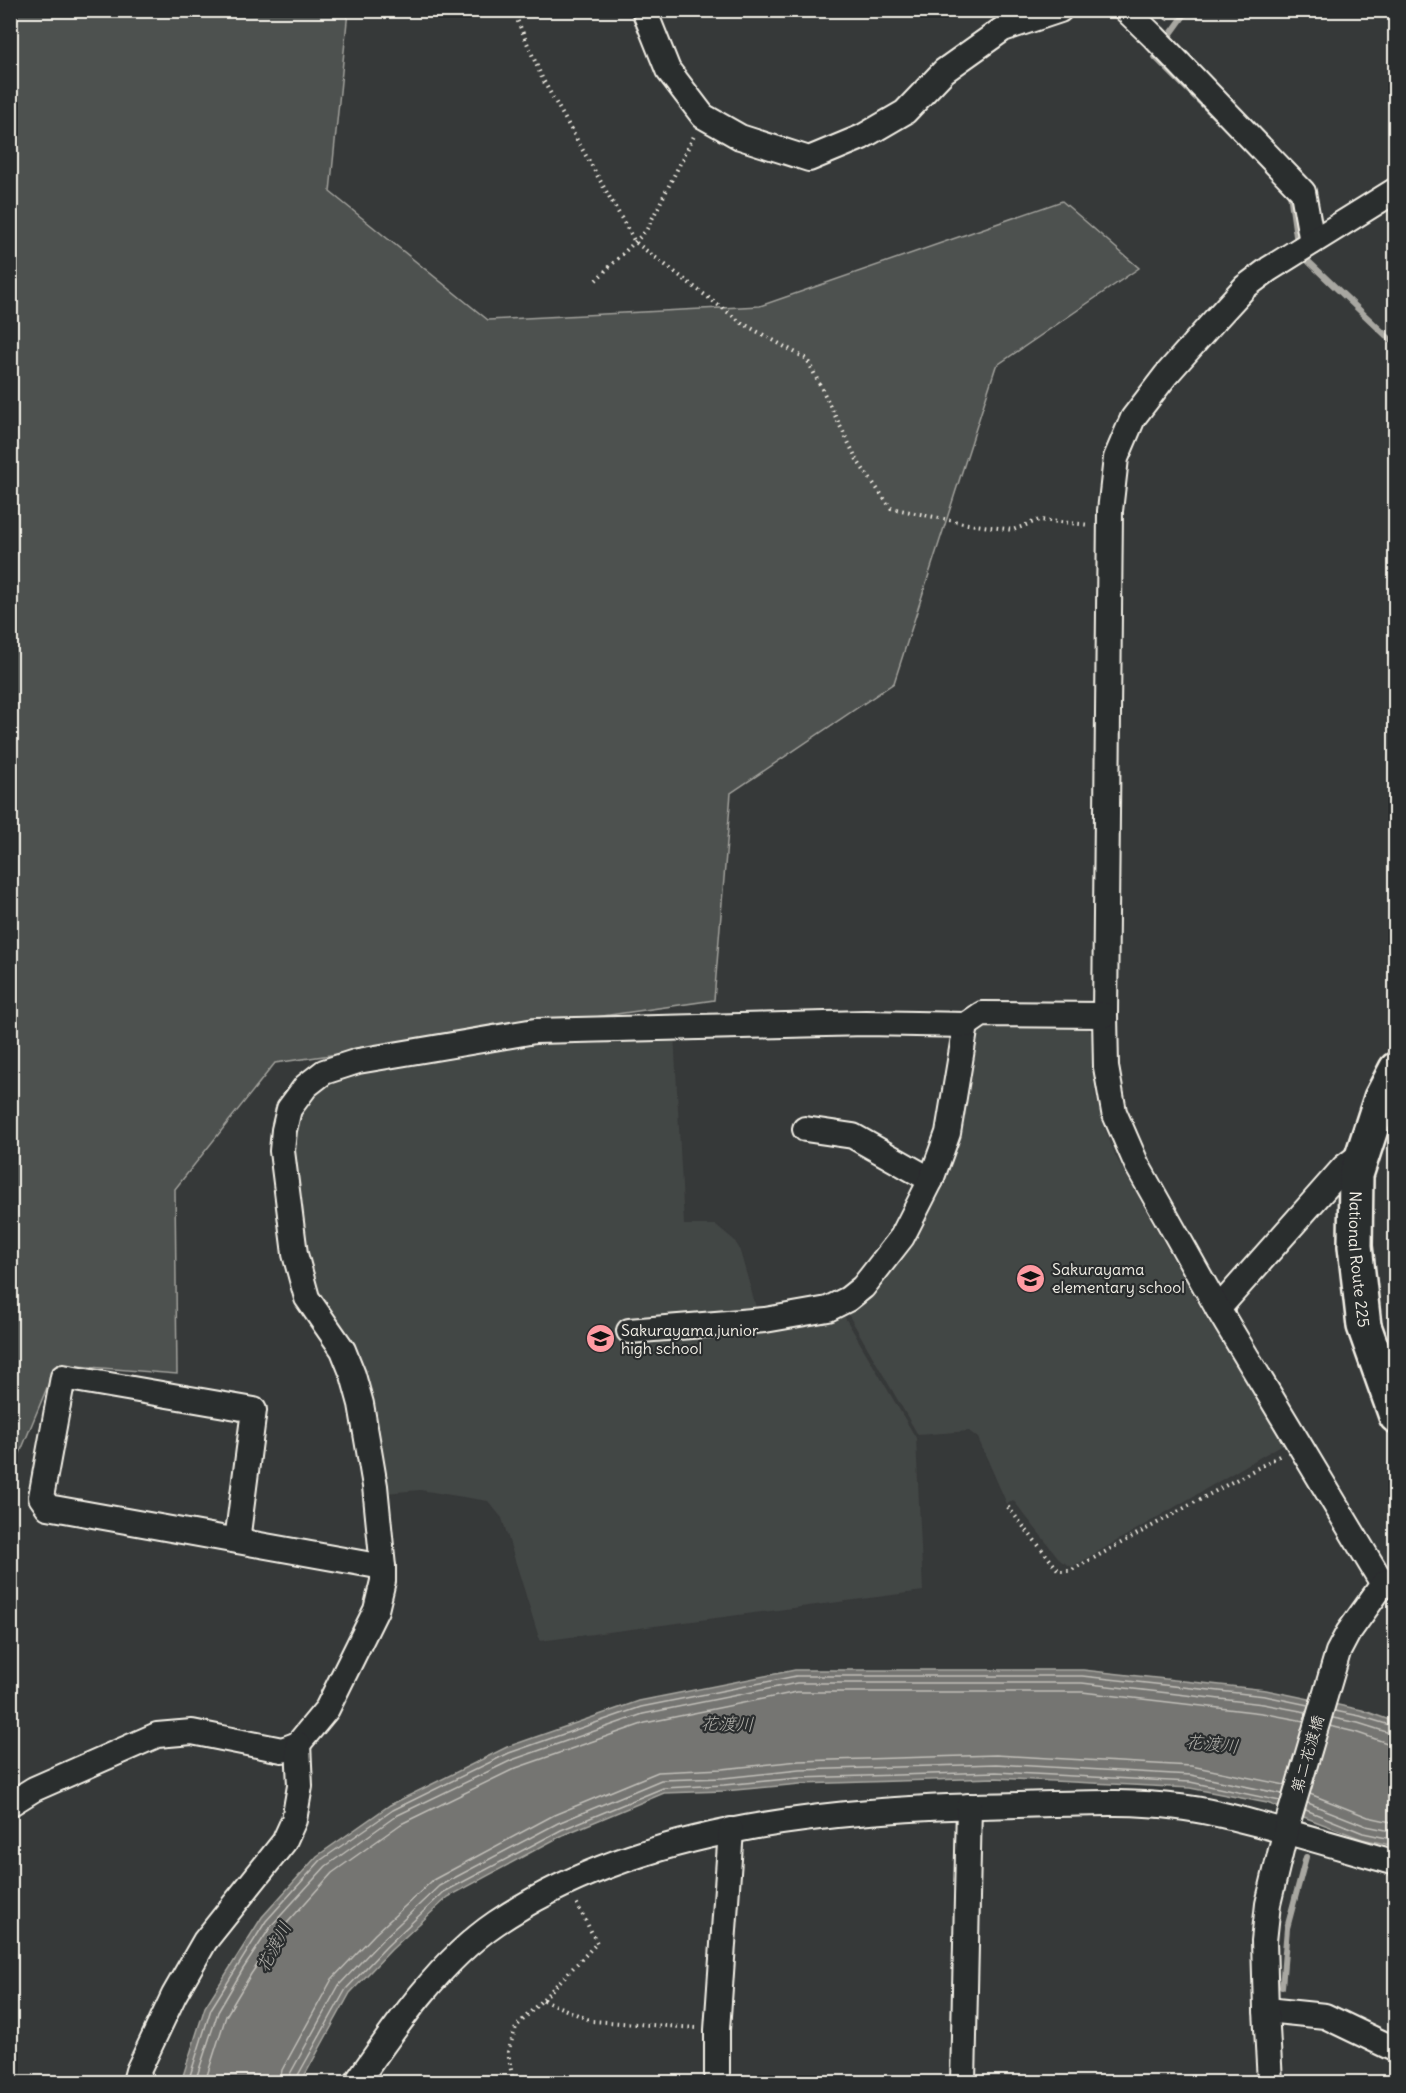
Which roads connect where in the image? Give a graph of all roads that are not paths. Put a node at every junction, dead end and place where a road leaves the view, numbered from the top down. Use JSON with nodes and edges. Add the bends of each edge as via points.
{"nodes":[{"id":1,"x":644,"y":10,"type":"edge"},
{"id":2,"x":1060,"y":10,"type":"edge"},
{"id":3,"x":1126,"y":10,"type":"edge"},
{"id":4,"x":1395,"y":190,"type":"edge"},
{"id":5,"x":1312,"y":242,"type":"junction"},
{"id":6,"x":1105,"y":1015,"type":"junction"},
{"id":7,"x":966,"y":1025,"type":"junction"},
{"id":8,"x":1395,"y":1069,"type":"edge"},
{"id":9,"x":805,"y":1129,"type":"dead end"},
{"id":10,"x":1364,"y":1152,"type":"junction"},
{"id":11,"x":931,"y":1180,"type":"junction"},
{"id":12,"x":1218,"y":1309,"type":"junction"},
{"id":13,"x":629,"y":1330,"type":"dead end"},
{"id":14,"x":1395,"y":1416,"type":"edge"},
{"id":15,"x":237,"y":1541,"type":"junction"},
{"id":16,"x":383,"y":1567,"type":"junction"},
{"id":17,"x":1389,"y":1581,"type":"edge"},
{"id":18,"x":298,"y":1744,"type":"junction"},
{"id":19,"x":10,"y":1804,"type":"edge"},
{"id":20,"x":969,"y":1806,"type":"junction"},
{"id":21,"x":1287,"y":1828,"type":"junction"},
{"id":22,"x":731,"y":1830,"type":"junction"},
{"id":23,"x":1395,"y":1863,"type":"edge"},
{"id":24,"x":1266,"y":2010,"type":"junction"},
{"id":25,"x":1395,"y":2050,"type":"edge"},
{"id":26,"x":135,"y":2082,"type":"edge"},
{"id":27,"x":357,"y":2082,"type":"edge"},
{"id":28,"x":717,"y":2082,"type":"edge"},
{"id":29,"x":963,"y":2082,"type":"edge"},
{"id":30,"x":1270,"y":2082,"type":"edge"}],
"edges":[{"from":1,"to":2,"type":"street","via":[[668,70],[703,116],[740,137],[809,159],[862,137],[905,112],[944,71],[1003,29]]},
{"from":3,"to":5,"type":"street","via":[[1303,192]]},
{"from":4,"to":5,"type":"street"},
{"from":5,"to":6,"type":"street","via":[[1245,287],[1133,418],[1116,458],[1110,511]]},
{"from":6,"to":7,"type":"street","via":[[982,1014]]},
{"from":6,"to":12,"type":"street","via":[[1106,1067],[1114,1112],[1137,1165]]},
{"from":7,"to":11,"type":"street","via":[[948,1133]]},
{"from":7,"to":16,"type":"street","via":[[866,1023],[536,1031],[358,1061],[324,1072],[306,1086],[290,1109],[282,1150],[295,1254],[308,1298],[343,1350],[353,1375],[375,1486]]},
{"from":8,"to":10,"type":"highway","name":"National Route 225"},
{"from":9,"to":11,"type":"street","via":[[853,1136]]},
{"from":10,"to":12,"type":"street","via":[[1344,1167]]},
{"from":10,"to":14,"type":"highway","name":"National Route 225","via":[[1356,1175],[1355,1246],[1364,1326]]},
{"from":11,"to":13,"type":"street","via":[[902,1237],[879,1268],[863,1287],[828,1309],[765,1320]]},
{"from":12,"to":17,"type":"street","via":[[1299,1445]]},
{"from":15,"to":15,"type":"street","via":[[48,1507],[41,1497],[63,1377],[254,1410]]},
{"from":15,"to":16,"type":"street"},
{"from":16,"to":18,"type":"street","via":[[376,1610],[327,1709]]},
{"from":17,"to":21,"type":"street","name":"第二花渡橋","via":[[1338,1652]]},
{"from":18,"to":19,"type":"street","via":[[282,1750],[192,1732],[157,1735],[34,1789]]},
{"from":18,"to":26,"type":"street","via":[[300,1786],[294,1820],[284,1842],[205,1941],[174,1995]]},
{"from":20,"to":21,"type":"street","via":[[1140,1803],[1207,1811]]},
{"from":20,"to":22,"type":"street","via":[[813,1817]]},
{"from":20,"to":29,"type":"street"},
{"from":21,"to":23,"type":"street"},
{"from":21,"to":24,"type":"street","name":"第二花渡橋","via":[[1268,1904]]},
{"from":22,"to":27,"type":"street","via":[[650,1852],[567,1884],[493,1925],[457,1955]]},
{"from":22,"to":28,"type":"street"},
{"from":24,"to":25,"type":"street","via":[[1325,2016]]},
{"from":24,"to":30,"type":"street","name":"第二花渡橋"}]}
